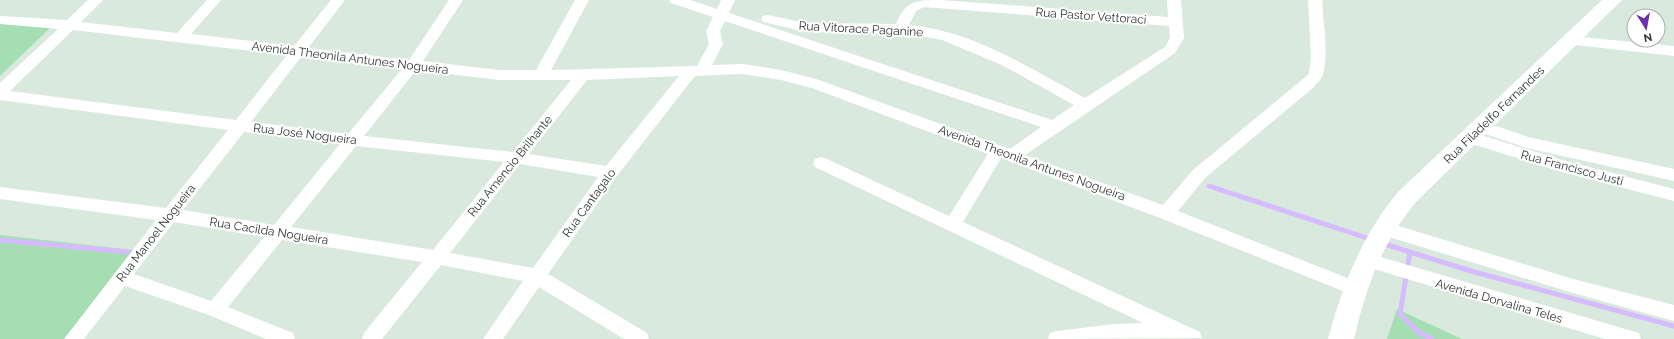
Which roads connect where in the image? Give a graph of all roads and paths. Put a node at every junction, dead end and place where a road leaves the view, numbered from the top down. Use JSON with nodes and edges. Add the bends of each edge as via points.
{"nodes":[{"id":1,"x":96,"y":0,"type":"edge"},
{"id":2,"x":214,"y":0,"type":"edge"},
{"id":3,"x":338,"y":0,"type":"edge"},
{"id":4,"x":456,"y":0,"type":"edge"},
{"id":5,"x":582,"y":0,"type":"edge"},
{"id":6,"x":676,"y":0,"type":"edge"},
{"id":7,"x":1174,"y":0,"type":"edge"},
{"id":8,"x":1315,"y":0,"type":"edge"},
{"id":9,"x":1613,"y":0,"type":"edge"},
{"id":10,"x":726,"y":7,"type":"edge"},
{"id":11,"x":0,"y":20,"type":"edge"},
{"id":12,"x":1177,"y":22,"type":"junction"},
{"id":13,"x":70,"y":25,"type":"junction"},
{"id":14,"x":901,"y":29,"type":"junction"},
{"id":15,"x":180,"y":38,"type":"junction"},
{"id":16,"x":1571,"y":41,"type":"junction"},
{"id":17,"x":1674,"y":51,"type":"edge"},
{"id":18,"x":298,"y":52,"type":"junction"},
{"id":19,"x":412,"y":66,"type":"junction"},
{"id":20,"x":696,"y":70,"type":"junction"},
{"id":21,"x":541,"y":75,"type":"junction"},
{"id":22,"x":584,"y":75,"type":"junction"},
{"id":23,"x":0,"y":92,"type":"edge"},
{"id":24,"x":0,"y":96,"type":"edge"},
{"id":25,"x":1085,"y":104,"type":"junction"},
{"id":26,"x":239,"y":126,"type":"junction"},
{"id":27,"x":1054,"y":126,"type":"junction"},
{"id":28,"x":1476,"y":132,"type":"junction"},
{"id":29,"x":350,"y":140,"type":"junction"},
{"id":30,"x":1005,"y":153,"type":"junction"},
{"id":31,"x":517,"y":158,"type":"junction"},
{"id":32,"x":821,"y":164,"type":"dead end"},
{"id":33,"x":610,"y":173,"type":"junction"},
{"id":34,"x":1674,"y":176,"type":"edge"},
{"id":35,"x":0,"y":193,"type":"edge"},
{"id":36,"x":1674,"y":194,"type":"edge"},
{"id":37,"x":1166,"y":213,"type":"junction"},
{"id":38,"x":170,"y":215,"type":"junction"},
{"id":39,"x":952,"y":225,"type":"junction"},
{"id":40,"x":277,"y":232,"type":"junction"},
{"id":41,"x":1375,"y":242,"type":"junction"},
{"id":42,"x":435,"y":257,"type":"junction"},
{"id":43,"x":536,"y":276,"type":"junction"},
{"id":44,"x":121,"y":278,"type":"junction"},
{"id":45,"x":1354,"y":288,"type":"junction"},
{"id":46,"x":215,"y":310,"type":"junction"},
{"id":47,"x":1674,"y":313,"type":"edge"},
{"id":48,"x":1194,"y":338,"type":"edge"},
{"id":49,"x":73,"y":339,"type":"edge"},
{"id":50,"x":286,"y":339,"type":"edge"},
{"id":51,"x":371,"y":339,"type":"edge"},
{"id":52,"x":492,"y":339,"type":"edge"},
{"id":53,"x":640,"y":339,"type":"edge"},
{"id":54,"x":1057,"y":339,"type":"edge"},
{"id":55,"x":1341,"y":339,"type":"edge"},
{"id":56,"x":1632,"y":339,"type":"edge"}],
"edges":[{"from":1,"to":13,"type":"street"},
{"from":2,"to":15,"type":"street"},
{"from":3,"to":18,"type":"street","name":"Rua Manoel Nogueira"},
{"from":4,"to":19,"type":"street"},
{"from":5,"to":21,"type":"street"},
{"from":6,"to":10,"type":"street"},
{"from":7,"to":12,"type":"street"},
{"from":8,"to":37,"type":"street","via":[[1318,57],[1316,75],[1199,174]]},
{"from":9,"to":16,"type":"main road","name":"Rua Filadelfo Fernandes"},
{"from":10,"to":14,"type":"street","name":"Rua Vitorace Paganine","via":[[785,25],[806,28]]},
{"from":10,"to":20,"type":"street","via":[[713,31],[716,44]]},
{"from":10,"to":27,"type":"street"},
{"from":11,"to":13,"type":"street","name":"Avenida Theonila Antunes Nogueira"},
{"from":12,"to":14,"type":"street","name":"Rua Pastor Vettoraci","via":[[917,3],[909,9]]},
{"from":12,"to":25,"type":"street","via":[[1177,38],[1170,50]]},
{"from":13,"to":15,"type":"street","name":"Avenida Theonila Antunes Nogueira"},
{"from":13,"to":23,"type":"street"},
{"from":14,"to":25,"type":"street","name":"Rua Vitorace Paganine","via":[[952,38],[983,50]]},
{"from":15,"to":18,"type":"street","name":"Avenida Theonila Antunes Nogueira"},
{"from":16,"to":17,"type":"street"},
{"from":16,"to":28,"type":"main road","name":"Rua Filadelfo Fernandes"},
{"from":18,"to":19,"type":"street","name":"Avenida Theonila Antunes Nogueira"},
{"from":18,"to":26,"type":"street","name":"Rua Manoel Nogueira"},
{"from":19,"to":21,"type":"street","name":"Avenida Theonila Antunes Nogueira","via":[[499,75]]},
{"from":19,"to":29,"type":"street"},
{"from":20,"to":22,"type":"street","name":"Avenida Theonila Antunes Nogueira"},
{"from":20,"to":30,"type":"street","name":"Avenida Theonila Antunes Nogueira","via":[[743,69],[816,84]]},
{"from":20,"to":33,"type":"street","name":"Rua Cantagalo"},
{"from":21,"to":22,"type":"street","name":"Avenida Theonila Antunes Nogueira"},
{"from":22,"to":31,"type":"street","name":"Rua Amencio Brilhante"},
{"from":24,"to":26,"type":"street","name":"Rua José Nogueira"},
{"from":25,"to":27,"type":"street"},
{"from":26,"to":29,"type":"street","name":"Rua José Nogueira"},
{"from":26,"to":38,"type":"street","name":"Rua Manoel Nogueira"},
{"from":27,"to":30,"type":"street"},
{"from":28,"to":34,"type":"street"},
{"from":28,"to":36,"type":"street","name":"Rua Francisco Justi","via":[[1555,164]]},
{"from":28,"to":41,"type":"main road","name":"Rua Filadelfo Fernandes","via":[[1407,197]]},
{"from":29,"to":31,"type":"street","name":"Rua José Nogueira"},
{"from":29,"to":40,"type":"street"},
{"from":30,"to":37,"type":"street","name":"Avenida Theonila Antunes Nogueira"},
{"from":30,"to":39,"type":"street"},
{"from":31,"to":33,"type":"street","name":"Rua José Nogueira"},
{"from":31,"to":42,"type":"street","name":"Rua Amencio Brilhante"},
{"from":32,"to":39,"type":"street"},
{"from":33,"to":43,"type":"street","name":"Rua Cantagalo"},
{"from":35,"to":38,"type":"street","name":"Rua Cacilda Nogueira"},
{"from":37,"to":45,"type":"street","name":"Avenida Theonila Antunes Nogueira"},
{"from":38,"to":40,"type":"street","name":"Rua Cacilda Nogueira"},
{"from":38,"to":44,"type":"street","name":"Rua Manoel Nogueira"},
{"from":39,"to":48,"type":"street"},
{"from":40,"to":42,"type":"street","name":"Rua Cacilda Nogueira"},
{"from":40,"to":46,"type":"street"},
{"from":41,"to":45,"type":"main road","name":"Rua Filadelfo Fernandes"},
{"from":41,"to":47,"type":"street","via":[[1573,286]]},
{"from":41,"to":56,"type":"street","name":"Avenida Dorvalina Teles","via":[[1397,270]]},
{"from":42,"to":43,"type":"street","name":"Rua Cacilda Nogueira"},
{"from":42,"to":51,"type":"street","name":"Rua Amencio Brilhante"},
{"from":43,"to":52,"type":"street","name":"Rua Cantagalo"},
{"from":43,"to":53,"type":"street"},
{"from":44,"to":46,"type":"street"},
{"from":44,"to":49,"type":"street","name":"Rua Manoel Nogueira"},
{"from":45,"to":55,"type":"main road","name":"Rua Filadelfo Fernandes"},
{"from":46,"to":50,"type":"street"},
{"from":48,"to":54,"type":"street","via":[[1156,331]]}]}
